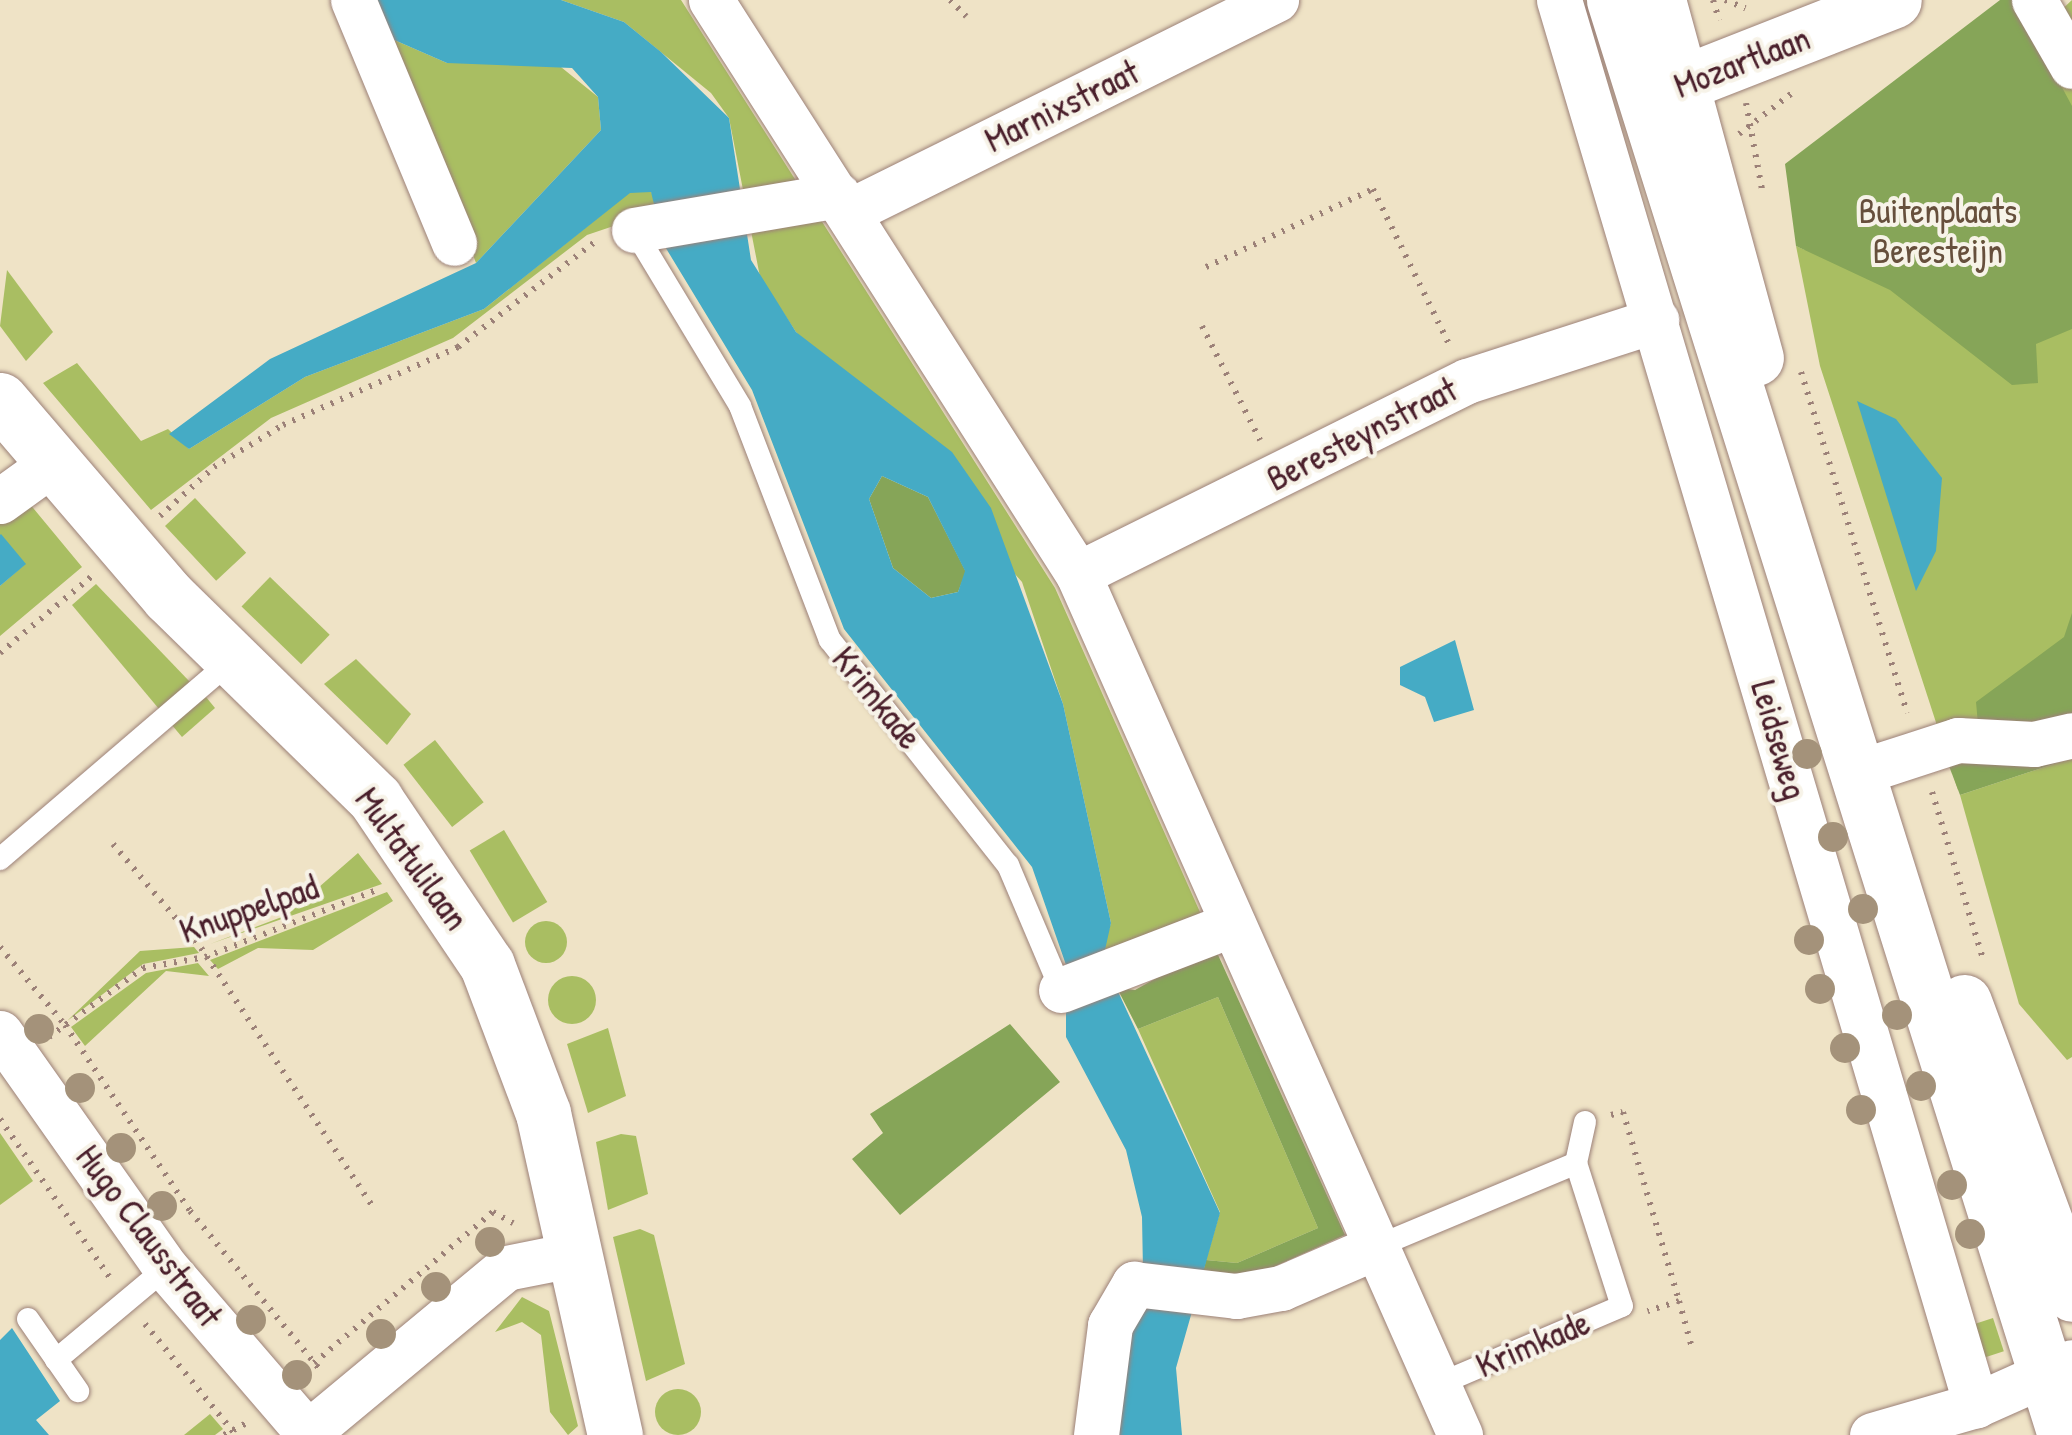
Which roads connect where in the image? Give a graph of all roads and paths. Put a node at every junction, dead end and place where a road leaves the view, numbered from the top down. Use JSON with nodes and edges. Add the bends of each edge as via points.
{"nodes":[{"id":1,"x":353,"y":0,"type":"edge"},
{"id":2,"x":712,"y":0,"type":"edge"},
{"id":3,"x":950,"y":0,"type":"edge"},
{"id":4,"x":1276,"y":0,"type":"edge"},
{"id":5,"x":1558,"y":0,"type":"edge"},
{"id":6,"x":1614,"y":0,"type":"edge"},
{"id":7,"x":1658,"y":0,"type":"edge"},
{"id":8,"x":1714,"y":0,"type":"edge"},
{"id":9,"x":1894,"y":0,"type":"edge"},
{"id":10,"x":2034,"y":0,"type":"edge"},
{"id":11,"x":966,"y":16,"type":"dead end"},
{"id":12,"x":2072,"y":66,"type":"edge"},
{"id":13,"x":1734,"y":68,"type":"junction"},
{"id":14,"x":1663,"y":92,"type":"junction"},
{"id":15,"x":843,"y":204,"type":"junction"},
{"id":16,"x":1765,"y":206,"type":"dead end"},
{"id":17,"x":648,"y":227,"type":"junction"},
{"id":18,"x":454,"y":243,"type":"dead end"},
{"id":19,"x":1206,"y":267,"type":"dead end"},
{"id":20,"x":1656,"y":320,"type":"junction"},
{"id":21,"x":1202,"y":326,"type":"dead end"},
{"id":22,"x":1799,"y":366,"type":"dead end"},
{"id":23,"x":1467,"y":381,"type":"junction"},
{"id":24,"x":0,"y":400,"type":"edge"},
{"id":25,"x":50,"y":465,"type":"junction"},
{"id":26,"x":1278,"y":477,"type":"junction"},
{"id":27,"x":0,"y":501,"type":"edge"},
{"id":28,"x":124,"y":548,"type":"junction"},
{"id":29,"x":1078,"y":574,"type":"junction"},
{"id":30,"x":0,"y":653,"type":"edge"},
{"id":31,"x":232,"y":660,"type":"junction"},
{"id":32,"x":2072,"y":734,"type":"edge"},
{"id":33,"x":1901,"y":758,"type":"junction"},
{"id":34,"x":113,"y":844,"type":"dead end"},
{"id":35,"x":0,"y":858,"type":"edge"},
{"id":36,"x":428,"y":872,"type":"junction"},
{"id":37,"x":1232,"y":924,"type":"junction"},
{"id":38,"x":0,"y":947,"type":"edge"},
{"id":39,"x":205,"y":958,"type":"junction"},
{"id":40,"x":1986,"y":968,"type":"dead end"},
{"id":41,"x":1061,"y":990,"type":"joint"},
{"id":42,"x":66,"y":1025,"type":"junction"},
{"id":43,"x":10,"y":1045,"type":"edge"},
{"id":44,"x":1585,"y":1122,"type":"joint"},
{"id":45,"x":1576,"y":1162,"type":"junction"},
{"id":46,"x":373,"y":1207,"type":"dead end"},
{"id":47,"x":1378,"y":1246,"type":"junction"},
{"id":48,"x":571,"y":1255,"type":"junction"},
{"id":49,"x":166,"y":1268,"type":"junction"},
{"id":50,"x":2072,"y":1294,"type":"edge"},
{"id":51,"x":1679,"y":1300,"type":"junction"},
{"id":52,"x":1622,"y":1306,"type":"junction"},
{"id":53,"x":28,"y":1320,"type":"dead end"},
{"id":54,"x":1692,"y":1348,"type":"dead end"},
{"id":55,"x":56,"y":1360,"type":"junction"},
{"id":56,"x":2060,"y":1369,"type":"edge"},
{"id":57,"x":1438,"y":1384,"type":"junction"},
{"id":58,"x":78,"y":1390,"type":"dead end"},
{"id":59,"x":347,"y":1401,"type":"junction"},
{"id":60,"x":1976,"y":1406,"type":"junction"},
{"id":61,"x":307,"y":1434,"type":"edge"},
{"id":62,"x":615,"y":1435,"type":"edge"},
{"id":63,"x":1096,"y":1435,"type":"edge"},
{"id":64,"x":1460,"y":1435,"type":"edge"},
{"id":65,"x":1872,"y":1435,"type":"edge"},
{"id":66,"x":2066,"y":1435,"type":"edge"}],
"edges":[{"from":1,"to":18,"type":"street"},
{"from":2,"to":15,"type":"street","name":"Krimkade"},
{"from":3,"to":11,"type":"path"},
{"from":4,"to":15,"type":"street","name":"Marnixstraat"},
{"from":5,"to":20,"type":"street","name":"Leidseweg"},
{"from":6,"to":14,"type":"main road","name":"Leidseweg"},
{"from":7,"to":14,"type":"main road","name":"Leidseweg"},
{"from":8,"to":13,"type":"path"},
{"from":9,"to":13,"type":"main road","name":"Mozartlaan"},
{"from":10,"to":12,"type":"street"},
{"from":13,"to":14,"type":"main road","name":"Mozartlaan"},
{"from":13,"to":16,"type":"path"},
{"from":14,"to":33,"type":"main road","name":"Leidseweg"},
{"from":14,"to":56,"type":"main road","name":"Leidseweg"},
{"from":15,"to":17,"type":"street"},
{"from":15,"to":29,"type":"street","name":"Krimkade"},
{"from":17,"to":28,"type":"path","via":[[594,242],[458,347],[283,425],[214,467]]},
{"from":17,"to":41,"type":"lane","name":"Krimkade","via":[[740,406],[830,640],[1008,865]]},
{"from":19,"to":23,"type":"path","via":[[1374,189]]},
{"from":20,"to":23,"type":"street","name":"Beresteynstraat"},
{"from":20,"to":60,"type":"street","name":"Leidseweg"},
{"from":21,"to":26,"type":"path"},
{"from":22,"to":33,"type":"path"},
{"from":23,"to":26,"type":"street","name":"Beresteynstraat"},
{"from":24,"to":25,"type":"main road","name":"Multatulilaan"},
{"from":25,"to":27,"type":"street"},
{"from":25,"to":28,"type":"main road","name":"Multatulilaan"},
{"from":26,"to":29,"type":"street","name":"Beresteynstraat"},
{"from":28,"to":30,"type":"path"},
{"from":28,"to":31,"type":"main road","name":"Multatulilaan"},
{"from":29,"to":37,"type":"street","name":"Krimkade"},
{"from":31,"to":35,"type":"lane"},
{"from":31,"to":36,"type":"main road","name":"Multatulilaan","via":[[375,799]]},
{"from":32,"to":33,"type":"street","via":[[2034,744],[1958,740]]},
{"from":33,"to":40,"type":"path"},
{"from":33,"to":50,"type":"main road","name":"Leidseweg"},
{"from":34,"to":39,"type":"path"},
{"from":36,"to":39,"type":"path","name":"Knuppelpad"},
{"from":36,"to":48,"type":"main road","name":"Multatulilaan","via":[[487,965],[543,1113]]},
{"from":37,"to":41,"type":"street","name":"Krimkade"},
{"from":37,"to":47,"type":"street","name":"Krimkade"},
{"from":38,"to":42,"type":"path"},
{"from":39,"to":42,"type":"path","name":"Knuppelpad","via":[[144,968]]},
{"from":39,"to":46,"type":"path"},
{"from":42,"to":43,"type":"path","name":"Knuppelpad"},
{"from":42,"to":59,"type":"path","via":[[190,1211]]},
{"from":43,"to":49,"type":"street","name":"Hugo Clausstraat"},
{"from":44,"to":45,"type":"lane"},
{"from":44,"to":51,"type":"path","via":[[1623,1112]]},
{"from":45,"to":47,"type":"lane"},
{"from":45,"to":52,"type":"lane","name":"Krimkade"},
{"from":47,"to":57,"type":"street","name":"Krimkade"},
{"from":47,"to":63,"type":"street","via":[[1280,1288],[1134,1284],[1117,1302]]},
{"from":48,"to":59,"type":"street","via":[[506,1268]]},
{"from":48,"to":62,"type":"main road","name":"Multatulilaan"},
{"from":49,"to":55,"type":"lane"},
{"from":49,"to":61,"type":"street","name":"Hugo Clausstraat"},
{"from":51,"to":52,"type":"path","via":[[1642,1313]]},
{"from":51,"to":54,"type":"path"},
{"from":52,"to":57,"type":"lane","name":"Krimkade"},
{"from":53,"to":55,"type":"lane"},
{"from":55,"to":58,"type":"lane"},
{"from":56,"to":60,"type":"street"},
{"from":56,"to":66,"type":"main road","name":"Leidseweg"},
{"from":57,"to":64,"type":"street","name":"Krimkade"},
{"from":59,"to":61,"type":"street"},
{"from":60,"to":65,"type":"street"}]}
